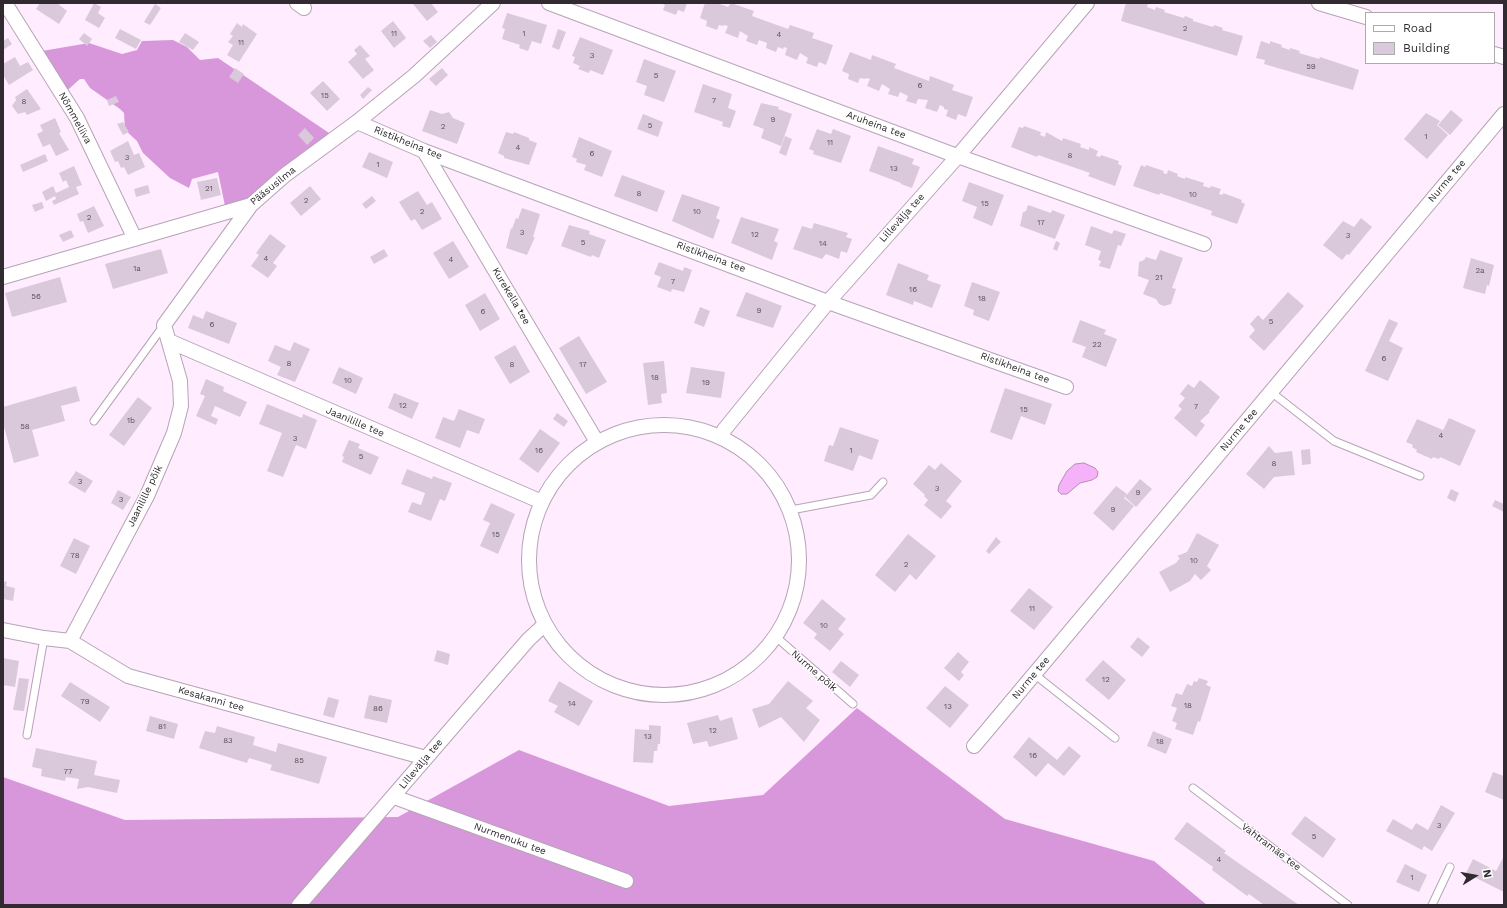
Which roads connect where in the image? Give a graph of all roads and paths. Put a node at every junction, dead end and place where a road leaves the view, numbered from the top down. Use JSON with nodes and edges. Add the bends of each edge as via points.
{"nodes":[{"id":1,"x":5,"y":3,"type":"edge"},
{"id":2,"x":493,"y":3,"type":"edge"},
{"id":3,"x":549,"y":3,"type":"edge"},
{"id":4,"x":1087,"y":3,"type":"edge"},
{"id":5,"x":1319,"y":3,"type":"edge"},
{"id":6,"x":1365,"y":17,"type":"edge"},
{"id":7,"x":1504,"y":114,"type":"edge"},
{"id":8,"x":357,"y":122,"type":"junction"},
{"id":9,"x":424,"y":151,"type":"junction"},
{"id":10,"x":958,"y":156,"type":"junction"},
{"id":11,"x":251,"y":205,"type":"junction"},
{"id":12,"x":135,"y":239,"type":"junction"},
{"id":13,"x":1204,"y":244,"type":"dead end"},
{"id":14,"x":3,"y":277,"type":"edge"},
{"id":15,"x":828,"y":302,"type":"junction"},
{"id":16,"x":164,"y":325,"type":"junction"},
{"id":17,"x":169,"y":342,"type":"junction"},
{"id":18,"x":1066,"y":387,"type":"dead end"},
{"id":19,"x":1270,"y":392,"type":"junction"},
{"id":20,"x":94,"y":421,"type":"dead end"},
{"id":21,"x":722,"y":437,"type":"junction"},
{"id":22,"x":597,"y":442,"type":"junction"},
{"id":23,"x":1420,"y":476,"type":"dead end"},
{"id":24,"x":883,"y":482,"type":"dead end"},
{"id":25,"x":542,"y":502,"type":"junction"},
{"id":26,"x":791,"y":510,"type":"junction"},
{"id":27,"x":544,"y":625,"type":"junction"},
{"id":28,"x":3,"y":630,"type":"edge"},
{"id":29,"x":776,"y":637,"type":"junction"},
{"id":30,"x":44,"y":638,"type":"junction"},
{"id":31,"x":70,"y":641,"type":"junction"},
{"id":32,"x":1034,"y":674,"type":"junction"},
{"id":33,"x":853,"y":704,"type":"dead end"},
{"id":34,"x":27,"y":735,"type":"dead end"},
{"id":35,"x":1115,"y":738,"type":"dead end"},
{"id":36,"x":974,"y":746,"type":"dead end"},
{"id":37,"x":426,"y":758,"type":"junction"},
{"id":38,"x":1193,"y":788,"type":"dead end"},
{"id":39,"x":394,"y":797,"type":"junction"},
{"id":40,"x":1450,"y":867,"type":"dead end"},
{"id":41,"x":626,"y":881,"type":"dead end"},
{"id":42,"x":299,"y":905,"type":"edge"},
{"id":43,"x":1348,"y":905,"type":"edge"},
{"id":44,"x":1432,"y":905,"type":"edge"}],
"edges":[{"from":1,"to":12,"type":"street","name":"Nõmmeliiva","via":[[77,118]]},
{"from":2,"to":8,"type":"street","name":"Pääsusilma","via":[[414,76]]},
{"from":3,"to":10,"type":"street","name":"Aruheina tee"},
{"from":4,"to":10,"type":"street","name":"Lillevälja tee"},
{"from":5,"to":6,"type":"street"},
{"from":7,"to":19,"type":"street","name":"Nurme tee"},
{"from":8,"to":9,"type":"street","name":"Ristikheina tee"},
{"from":8,"to":11,"type":"street","name":"Pääsusilma","via":[[285,175]]},
{"from":9,"to":15,"type":"street","name":"Ristikheina tee"},
{"from":9,"to":22,"type":"street","name":"Kurekella tee"},
{"from":10,"to":13,"type":"street","name":"Aruheina tee"},
{"from":10,"to":15,"type":"street","name":"Lillevälja tee"},
{"from":11,"to":12,"type":"street","name":"Pääsusilma"},
{"from":11,"to":16,"type":"street"},
{"from":12,"to":14,"type":"street","name":"Pääsusilma"},
{"from":15,"to":18,"type":"street","name":"Ristikheina tee"},
{"from":15,"to":21,"type":"street","name":"Lillevälja tee","via":[[724,430]]},
{"from":16,"to":17,"type":"street","name":"Jaanilille põik"},
{"from":16,"to":20,"type":"lane"},
{"from":17,"to":25,"type":"street","name":"Jaanilille tee"},
{"from":17,"to":31,"type":"street","name":"Jaanilille põik","via":[[180,380],[181,406],[174,433],[147,496]]},
{"from":19,"to":23,"type":"lane","via":[[1334,441]]},
{"from":19,"to":32,"type":"street","name":"Nurme tee"},
{"from":21,"to":22,"type":"street","via":[[702,429],[659,424],[630,429]]},
{"from":21,"to":26,"type":"street","via":[[744,450],[763,467],[779,487]]},
{"from":22,"to":25,"type":"street","via":[[580,453],[565,468]]},
{"from":24,"to":26,"type":"lane","via":[[871,495]]},
{"from":25,"to":27,"type":"street","via":[[532,531],[529,561],[532,591]]},
{"from":26,"to":29,"type":"street","via":[[798,536],[798,582],[789,614]]},
{"from":27,"to":29,"type":"street","via":[[573,660],[594,676],[635,692],[667,696],[692,693],[723,682],[759,657]]},
{"from":27,"to":37,"type":"street","name":"Lillevälja tee","via":[[528,640]]},
{"from":28,"to":30,"type":"street","name":"Kesakanni tee"},
{"from":29,"to":33,"type":"lane","name":"Nurme põik"},
{"from":30,"to":31,"type":"street","name":"Kesakanni tee"},
{"from":30,"to":34,"type":"lane"},
{"from":31,"to":37,"type":"street","name":"Kesakanni tee","via":[[128,676]]},
{"from":32,"to":35,"type":"lane"},
{"from":32,"to":36,"type":"street","name":"Nurme tee"},
{"from":37,"to":39,"type":"street","name":"Lillevälja tee"},
{"from":38,"to":43,"type":"lane","name":"Vahtramäe tee"},
{"from":39,"to":41,"type":"street","name":"Nurmenuku tee"},
{"from":39,"to":42,"type":"street","name":"Lillevälja tee"},
{"from":40,"to":44,"type":"lane"}]}
